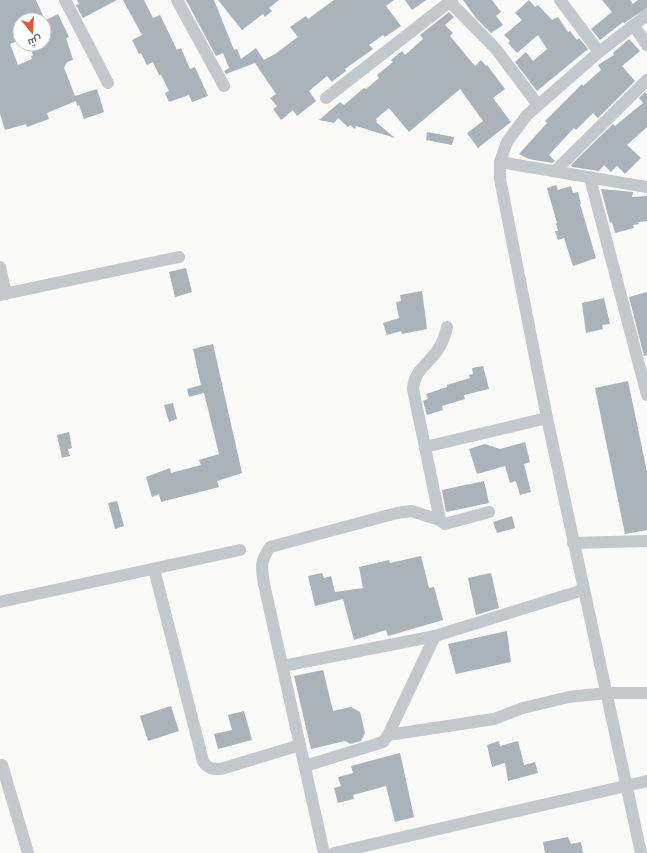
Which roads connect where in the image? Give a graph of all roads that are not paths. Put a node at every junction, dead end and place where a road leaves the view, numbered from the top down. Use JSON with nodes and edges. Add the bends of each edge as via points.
{"nodes":[{"id":1,"x":65,"y":0,"type":"edge"},
{"id":2,"x":177,"y":0,"type":"edge"},
{"id":3,"x":560,"y":0,"type":"edge"},
{"id":4,"x":451,"y":1,"type":"edge"},
{"id":5,"x":647,"y":15,"type":"edge"},
{"id":6,"x":634,"y":26,"type":"junction"},
{"id":7,"x":647,"y":45,"type":"edge"},
{"id":8,"x":599,"y":52,"type":"junction"},
{"id":9,"x":647,"y":80,"type":"edge"},
{"id":10,"x":108,"y":83,"type":"dead end"},
{"id":11,"x":224,"y":86,"type":"dead end"},
{"id":12,"x":326,"y":98,"type":"dead end"},
{"id":13,"x":538,"y":105,"type":"junction"},
{"id":14,"x":500,"y":162,"type":"junction"},
{"id":15,"x":555,"y":171,"type":"junction"},
{"id":16,"x":590,"y":178,"type":"junction"},
{"id":17,"x":647,"y":187,"type":"edge"},
{"id":18,"x":179,"y":257,"type":"dead end"},
{"id":19,"x":0,"y":267,"type":"edge"},
{"id":20,"x":3,"y":294,"type":"edge"},
{"id":21,"x":446,"y":327,"type":"dead end"},
{"id":22,"x":647,"y":395,"type":"edge"},
{"id":23,"x":547,"y":418,"type":"junction"},
{"id":24,"x":425,"y":447,"type":"junction"},
{"id":25,"x":490,"y":512,"type":"dead end"},
{"id":26,"x":440,"y":520,"type":"junction"},
{"id":27,"x":647,"y":541,"type":"edge"},
{"id":28,"x":573,"y":543,"type":"junction"},
{"id":29,"x":240,"y":550,"type":"dead end"},
{"id":30,"x":154,"y":569,"type":"junction"},
{"id":31,"x":583,"y":590,"type":"junction"},
{"id":32,"x":0,"y":602,"type":"edge"},
{"id":33,"x":435,"y":636,"type":"junction"},
{"id":34,"x":283,"y":666,"type":"junction"},
{"id":35,"x":606,"y":693,"type":"junction"},
{"id":36,"x":647,"y":693,"type":"edge"},
{"id":37,"x":388,"y":735,"type":"junction"},
{"id":38,"x":300,"y":745,"type":"junction"},
{"id":39,"x":2,"y":766,"type":"dead end"},
{"id":40,"x":305,"y":766,"type":"junction"},
{"id":41,"x":647,"y":781,"type":"edge"},
{"id":42,"x":626,"y":784,"type":"junction"},
{"id":43,"x":4,"y":786,"type":"edge"},
{"id":44,"x":28,"y":853,"type":"edge"},
{"id":45,"x":324,"y":853,"type":"edge"},
{"id":46,"x":334,"y":853,"type":"edge"},
{"id":47,"x":641,"y":853,"type":"edge"}],
"edges":[{"from":1,"to":10,"type":"street"},
{"from":2,"to":11,"type":"street"},
{"from":3,"to":8,"type":"street"},
{"from":4,"to":12,"type":"street"},
{"from":4,"to":13,"type":"street","via":[[496,49]]},
{"from":5,"to":6,"type":"street"},
{"from":6,"to":7,"type":"street"},
{"from":6,"to":8,"type":"street"},
{"from":8,"to":13,"type":"street"},
{"from":9,"to":15,"type":"street"},
{"from":13,"to":14,"type":"street","via":[[527,115],[507,142]]},
{"from":14,"to":15,"type":"street"},
{"from":14,"to":23,"type":"street","via":[[501,184]]},
{"from":15,"to":16,"type":"street"},
{"from":16,"to":17,"type":"street"},
{"from":16,"to":22,"type":"street"},
{"from":18,"to":20,"type":"street"},
{"from":19,"to":20,"type":"street"},
{"from":21,"to":24,"type":"street","via":[[437,351],[417,373],[414,381],[413,389]]},
{"from":23,"to":24,"type":"street"},
{"from":23,"to":28,"type":"street"},
{"from":24,"to":26,"type":"street"},
{"from":25,"to":26,"type":"street","via":[[453,523],[445,524]]},
{"from":26,"to":34,"type":"street","via":[[411,511],[270,547],[261,565]]},
{"from":27,"to":28,"type":"street"},
{"from":28,"to":31,"type":"street"},
{"from":29,"to":30,"type":"street"},
{"from":30,"to":32,"type":"street"},
{"from":30,"to":38,"type":"street","via":[[203,761],[207,766],[221,769]]},
{"from":31,"to":33,"type":"street"},
{"from":31,"to":35,"type":"street"},
{"from":33,"to":34,"type":"street"},
{"from":33,"to":37,"type":"street"},
{"from":34,"to":38,"type":"street"},
{"from":35,"to":36,"type":"street"},
{"from":35,"to":37,"type":"street","via":[[569,697],[486,720]]},
{"from":35,"to":42,"type":"street"},
{"from":37,"to":40,"type":"street","via":[[383,742],[376,745]]},
{"from":38,"to":40,"type":"street"},
{"from":39,"to":43,"type":"street"},
{"from":40,"to":45,"type":"street"},
{"from":41,"to":42,"type":"street"},
{"from":42,"to":46,"type":"street"},
{"from":42,"to":47,"type":"street"},
{"from":43,"to":44,"type":"street"}]}
